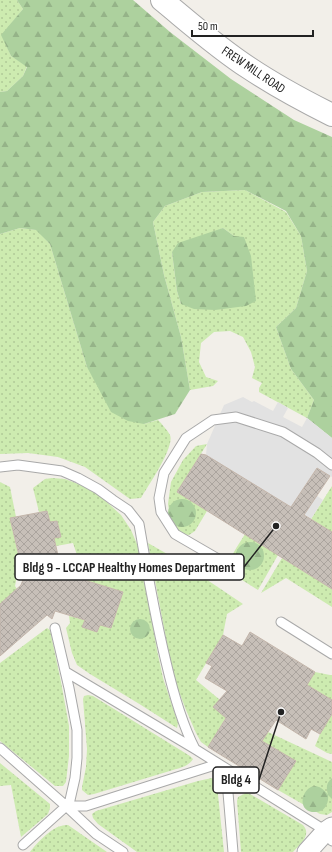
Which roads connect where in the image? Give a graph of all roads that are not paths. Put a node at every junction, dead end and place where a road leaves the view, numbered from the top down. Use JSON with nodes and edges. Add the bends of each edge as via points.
{"nodes":[{"id":1,"x":162,"y":0,"type":"edge"},
{"id":2,"x":332,"y":115,"type":"edge"},
{"id":3,"x":332,"y":465,"type":"edge"},
{"id":4,"x":0,"y":467,"type":"edge"},
{"id":5,"x":225,"y":563,"type":"dead end"},
{"id":6,"x":281,"y":622,"type":"dead end"},
{"id":7,"x":55,"y":628,"type":"dead end"},
{"id":8,"x":332,"y":654,"type":"edge"},
{"id":9,"x":66,"y":672,"type":"junction"},
{"id":10,"x":0,"y":748,"type":"edge"},
{"id":11,"x":195,"y":749,"type":"junction"},
{"id":12,"x":222,"y":766,"type":"junction"},
{"id":13,"x":66,"y":806,"type":"junction"},
{"id":14,"x":330,"y":833,"type":"edge"},
{"id":15,"x":23,"y":846,"type":"dead end"},
{"id":16,"x":124,"y":852,"type":"edge"},
{"id":17,"x":233,"y":852,"type":"edge"},
{"id":18,"x":307,"y":852,"type":"edge"}],
"edges":[{"from":1,"to":2,"type":"street","name":"FREW MILL ROAD","via":[[249,68],[289,93]]},
{"from":3,"to":5,"type":"lane","via":[[317,452],[283,432],[236,417],[213,420],[186,438],[164,473],[159,498],[162,512],[175,534]]},
{"from":4,"to":11,"type":"lane","via":[[18,465],[62,471],[98,489],[128,510],[139,524],[172,686],[186,731]]},
{"from":6,"to":8,"type":"lane"},
{"from":7,"to":9,"type":"lane"},
{"from":9,"to":11,"type":"lane"},
{"from":9,"to":13,"type":"lane","via":[[77,730],[76,765],[70,800]]},
{"from":10,"to":13,"type":"lane"},
{"from":11,"to":12,"type":"lane"},
{"from":12,"to":13,"type":"lane","via":[[86,806]]},
{"from":12,"to":14,"type":"lane"},
{"from":12,"to":17,"type":"lane"},
{"from":13,"to":15,"type":"lane"},
{"from":13,"to":16,"type":"lane","via":[[96,834]]},
{"from":14,"to":18,"type":"street"}]}
